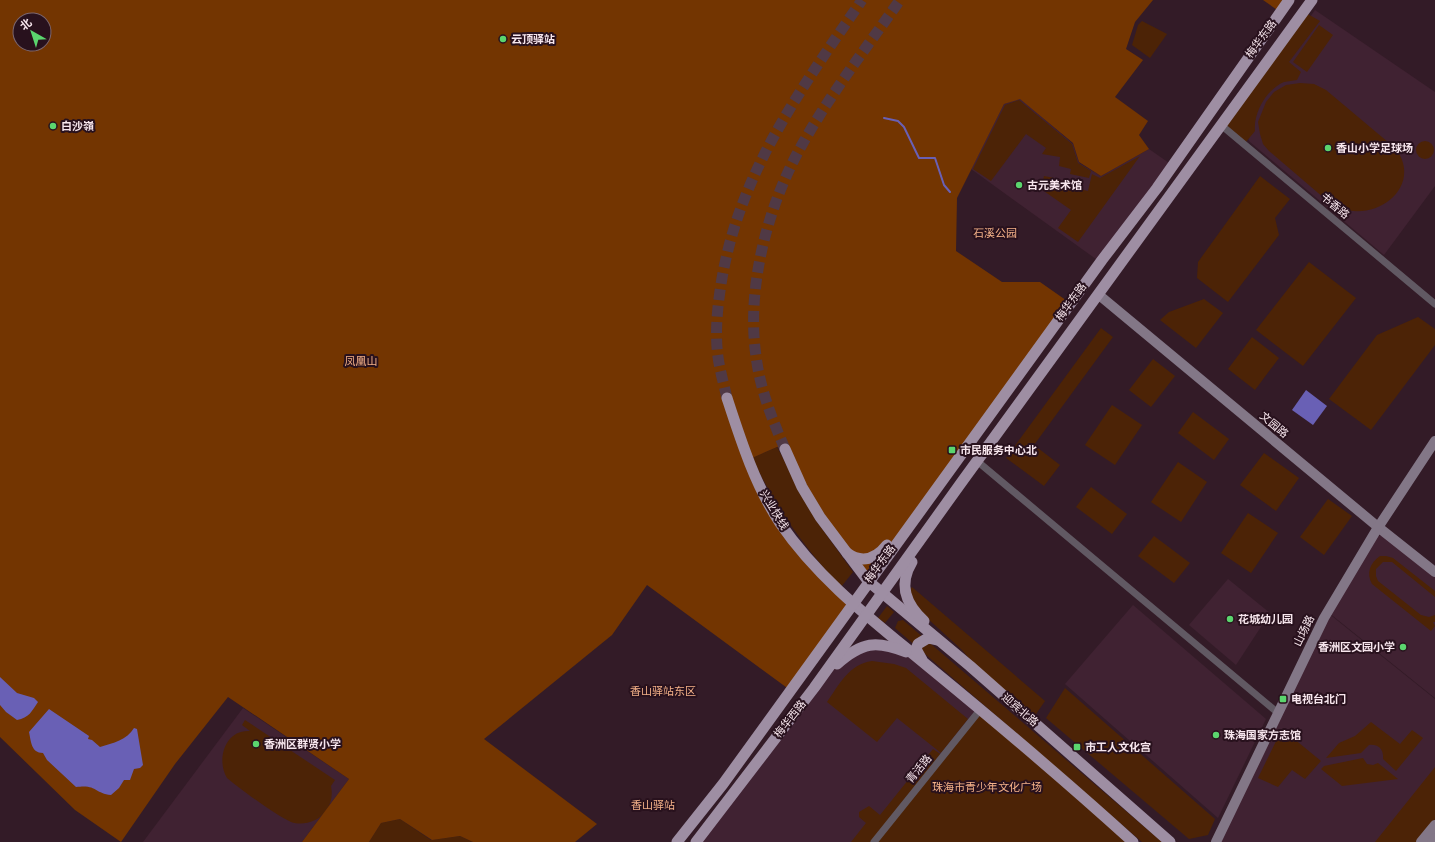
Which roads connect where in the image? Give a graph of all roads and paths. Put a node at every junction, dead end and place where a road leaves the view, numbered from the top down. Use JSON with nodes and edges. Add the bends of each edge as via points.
{"nodes":[{"id":1,"x":1289,"y":0,"type":"edge"},
{"id":2,"x":1312,"y":0,"type":"edge"},
{"id":3,"x":1221,"y":125,"type":"junction"},
{"id":4,"x":1099,"y":295,"type":"junction"},
{"id":5,"x":1435,"y":304,"type":"edge"},
{"id":6,"x":727,"y":398,"type":"tunnel mouth"},
{"id":7,"x":1435,"y":441,"type":"edge"},
{"id":8,"x":785,"y":449,"type":"tunnel mouth"},
{"id":9,"x":977,"y":461,"type":"junction"},
{"id":10,"x":943,"y":477,"type":"junction"},
{"id":11,"x":960,"y":483,"type":"junction"},
{"id":12,"x":1378,"y":527,"type":"junction"},
{"id":13,"x":843,"y":550,"type":"junction"},
{"id":14,"x":1435,"y":572,"type":"edge"},
{"id":15,"x":868,"y":581,"type":"junction"},
{"id":16,"x":882,"y":594,"type":"junction"},
{"id":17,"x":852,"y":603,"type":"junction"},
{"id":18,"x":867,"y":615,"type":"junction"},
{"id":19,"x":937,"y":640,"type":"junction"},
{"id":20,"x":920,"y":659,"type":"junction"},
{"id":21,"x":970,"y":666,"type":"junction"},
{"id":22,"x":814,"y":688,"type":"junction"},
{"id":23,"x":980,"y":710,"type":"junction"},
{"id":24,"x":1278,"y":713,"type":"junction"},
{"id":25,"x":1435,"y":825,"type":"edge"},
{"id":26,"x":1435,"y":838,"type":"edge"},
{"id":27,"x":677,"y":842,"type":"edge"},
{"id":28,"x":696,"y":842,"type":"edge"},
{"id":29,"x":874,"y":842,"type":"edge"},
{"id":30,"x":1133,"y":842,"type":"edge"},
{"id":31,"x":1170,"y":842,"type":"edge"},
{"id":32,"x":1216,"y":842,"type":"edge"},
{"id":33,"x":1421,"y":842,"type":"edge"},
{"id":34,"x":1432,"y":842,"type":"edge"}],
"edges":[{"from":1,"to":10,"type":"main road","name":"梅华东路","via":[[1157,188]]},
{"from":2,"to":3,"type":"main road","name":"梅华东路"},
{"from":3,"to":4,"type":"main road","name":"梅华东路"},
{"from":3,"to":5,"type":"street","name":"书香路"},
{"from":4,"to":9,"type":"main road","name":"梅华东路"},
{"from":4,"to":12,"type":"street","name":"文园路"},
{"from":6,"to":17,"type":"main road","name":"兴业快线","via":[[750,462],[772,510],[812,562]]},
{"from":7,"to":12,"type":"street","name":"山场路"},
{"from":8,"to":13,"type":"main road","via":[[813,506]]},
{"from":9,"to":11,"type":"main road","name":"梅华东路"},
{"from":9,"to":24,"type":"street"},
{"from":10,"to":13,"type":"main road","via":[[923,496],[877,556],[860,560]]},
{"from":10,"to":15,"type":"main road","name":"梅华东路"},
{"from":11,"to":16,"type":"main road","name":"梅华东路"},
{"from":11,"to":21,"type":"main road","via":[[948,510],[908,570],[905,590],[907,601],[914,611]]},
{"from":12,"to":14,"type":"street","name":"文园路"},
{"from":12,"to":24,"type":"street","name":"山场路","via":[[1324,618]]},
{"from":13,"to":15,"type":"main road"},
{"from":15,"to":16,"type":"main road","name":"迎宾北路"},
{"from":15,"to":17,"type":"main road","name":"梅华东路"},
{"from":16,"to":18,"type":"main road","name":"梅华西路"},
{"from":16,"to":19,"type":"main road","name":"迎宾北路"},
{"from":17,"to":18,"type":"main road"},
{"from":17,"to":27,"type":"main road","name":"梅华西路","via":[[723,784]]},
{"from":18,"to":20,"type":"main road"},
{"from":18,"to":22,"type":"main road","name":"梅华西路"},
{"from":19,"to":20,"type":"main road","via":[[928,638],[918,644],[916,649]]},
{"from":19,"to":21,"type":"main road","name":"迎宾北路"},
{"from":20,"to":22,"type":"main road","via":[[888,645],[866,646],[854,650]]},
{"from":20,"to":23,"type":"main road"},
{"from":21,"to":31,"type":"main road","name":"迎宾北路"},
{"from":22,"to":28,"type":"main road","name":"梅华西路"},
{"from":23,"to":29,"type":"street","name":"青活路"},
{"from":23,"to":30,"type":"main road"},
{"from":24,"to":32,"type":"street","name":"山场路"},
{"from":25,"to":33,"type":"street"},
{"from":26,"to":34,"type":"street"}]}
